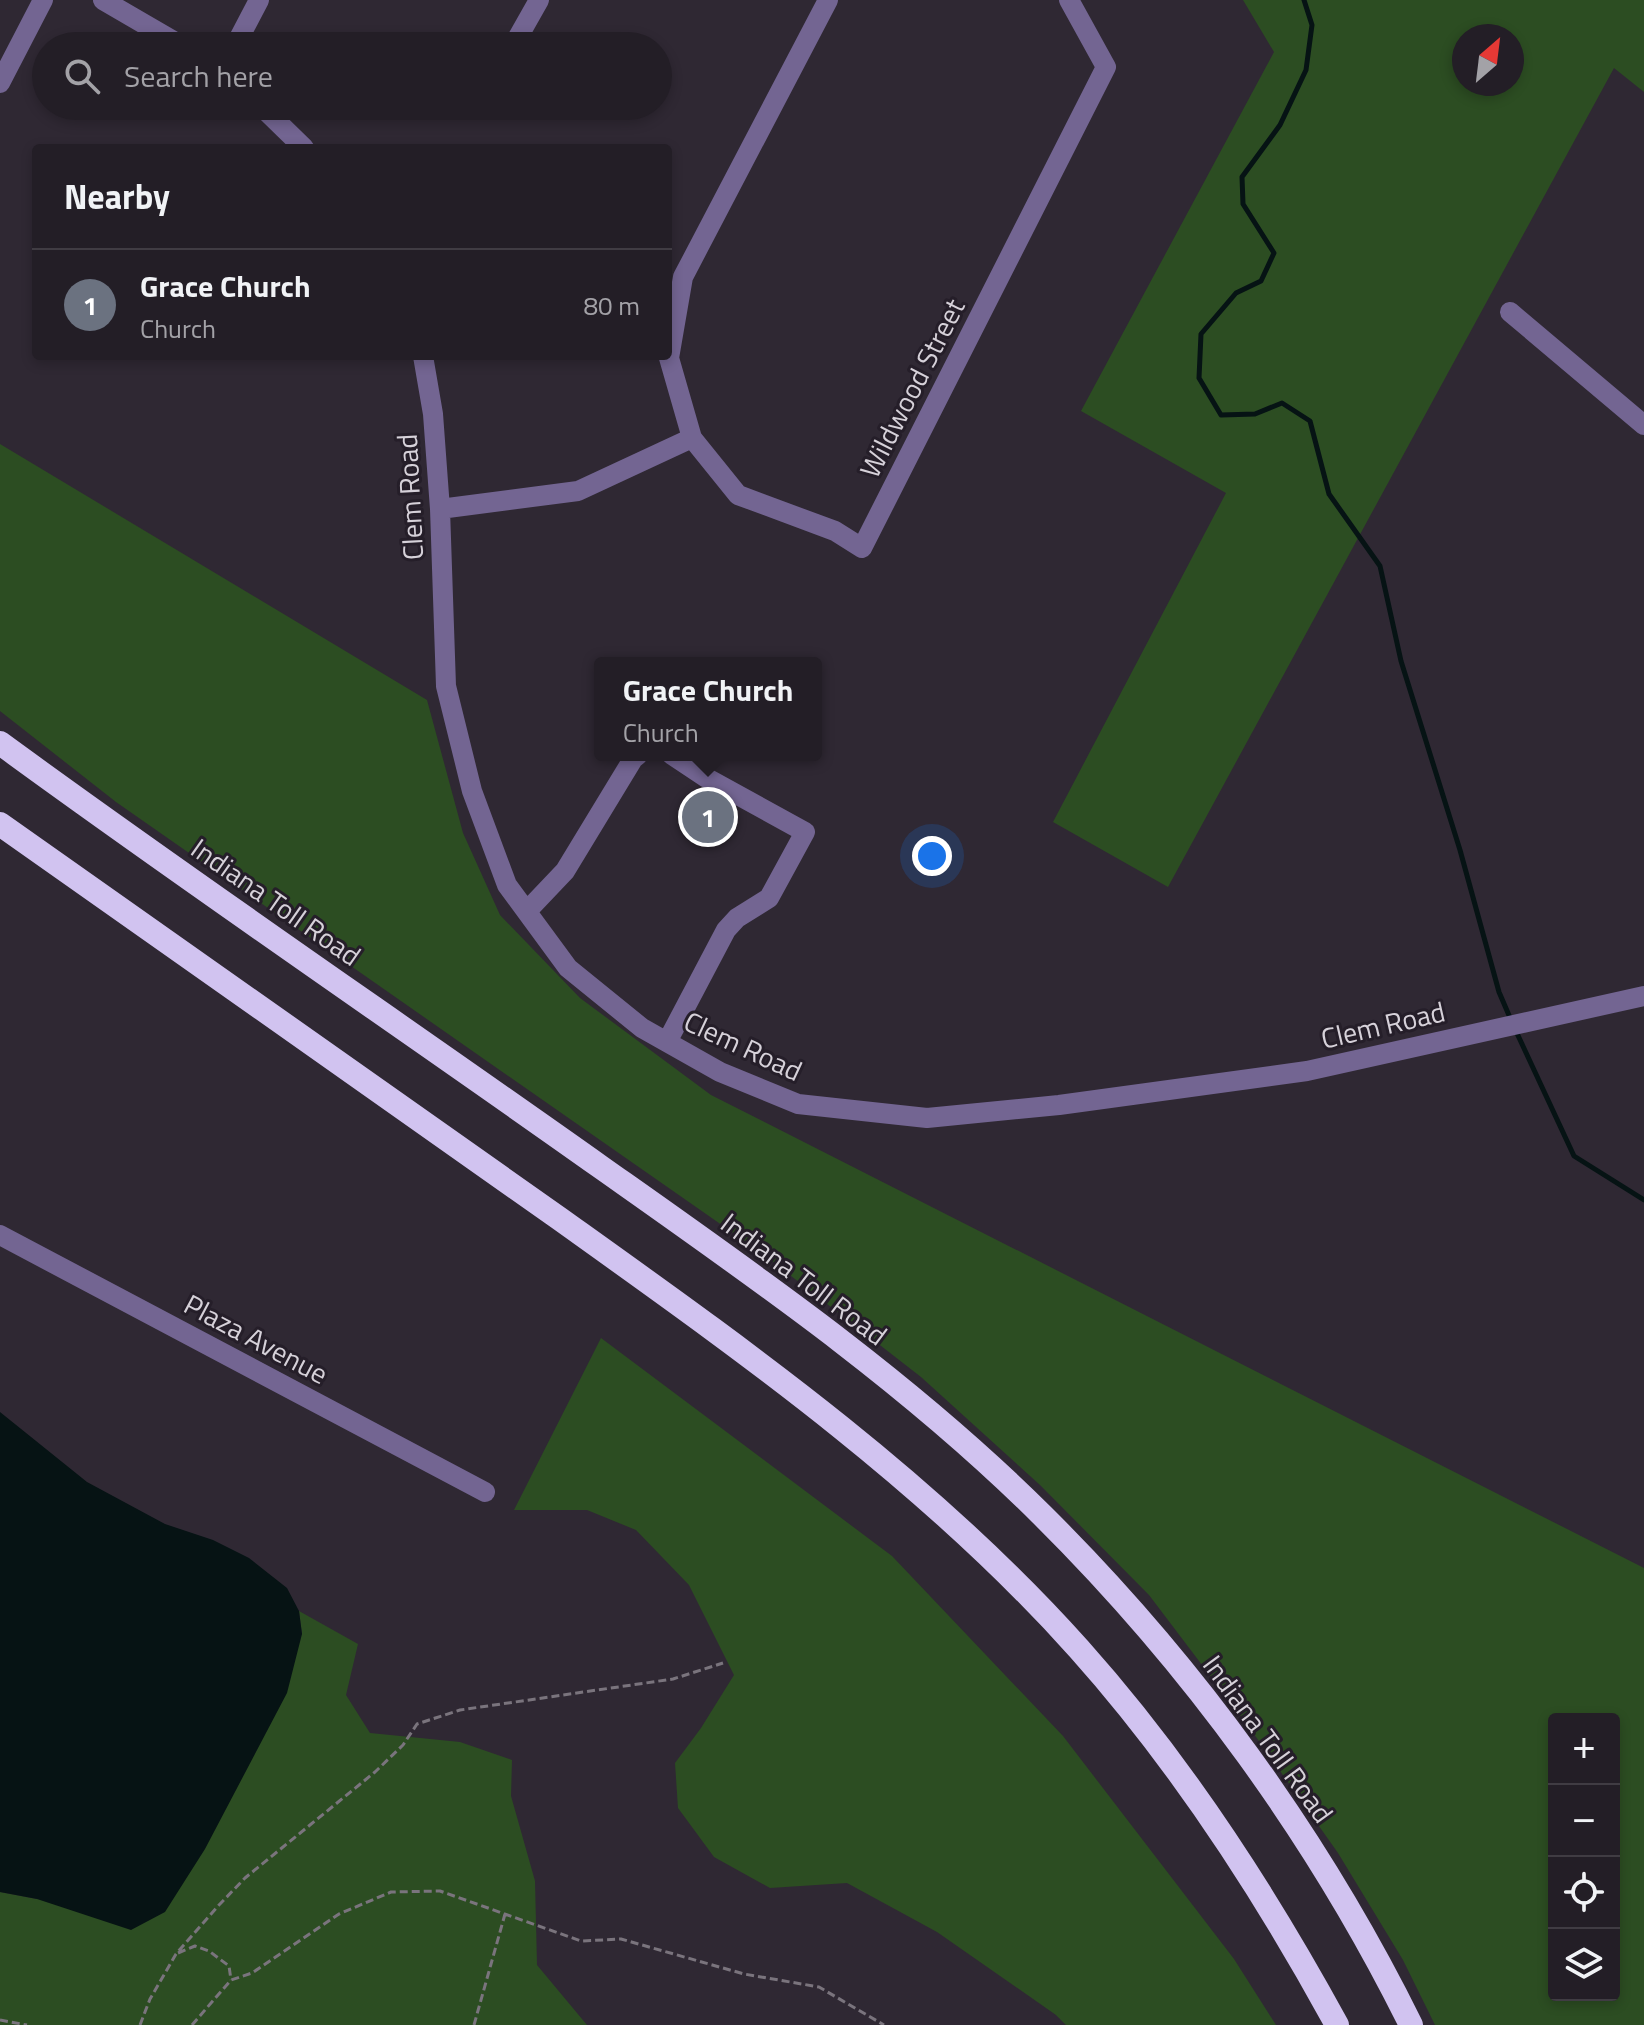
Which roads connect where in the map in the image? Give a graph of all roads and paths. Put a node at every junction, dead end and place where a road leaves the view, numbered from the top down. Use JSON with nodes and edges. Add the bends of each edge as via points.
{"nodes":[{"id":1,"x":43,"y":0,"type":"edge"},
{"id":2,"x":103,"y":0,"type":"edge"},
{"id":3,"x":259,"y":0,"type":"edge"},
{"id":4,"x":539,"y":0,"type":"edge"},
{"id":5,"x":828,"y":0,"type":"edge"},
{"id":6,"x":1069,"y":0,"type":"edge"},
{"id":7,"x":158,"y":32,"type":"edge"},
{"id":8,"x":242,"y":32,"type":"edge"},
{"id":9,"x":521,"y":32,"type":"edge"},
{"id":10,"x":0,"y":83,"type":"edge"},
{"id":11,"x":275,"y":120,"type":"edge"},
{"id":12,"x":300,"y":144,"type":"edge"},
{"id":13,"x":1510,"y":312,"type":"dead end"},
{"id":14,"x":672,"y":341,"type":"edge"},
{"id":15,"x":424,"y":360,"type":"edge"},
{"id":16,"x":670,"y":360,"type":"edge"},
{"id":17,"x":1644,"y":425,"type":"edge"},
{"id":18,"x":692,"y":438,"type":"junction"},
{"id":19,"x":440,"y":509,"type":"junction"},
{"id":20,"x":0,"y":743,"type":"edge"},
{"id":21,"x":632,"y":761,"type":"edge"},
{"id":22,"x":681,"y":761,"type":"edge"},
{"id":23,"x":0,"y":824,"type":"edge"},
{"id":24,"x":527,"y":911,"type":"junction"},
{"id":25,"x":1644,"y":996,"type":"edge"},
{"id":26,"x":667,"y":1042,"type":"junction"},
{"id":27,"x":0,"y":1235,"type":"edge"},
{"id":28,"x":485,"y":1492,"type":"dead end"},
{"id":29,"x":723,"y":1663,"type":"dead end"},
{"id":30,"x":505,"y":1914,"type":"junction"},
{"id":31,"x":176,"y":1954,"type":"junction"},
{"id":32,"x":231,"y":1980,"type":"junction"},
{"id":33,"x":0,"y":2020,"type":"edge"},
{"id":34,"x":27,"y":2025,"type":"edge"},
{"id":35,"x":140,"y":2025,"type":"edge"},
{"id":36,"x":192,"y":2025,"type":"edge"},
{"id":37,"x":474,"y":2025,"type":"edge"},
{"id":38,"x":884,"y":2025,"type":"edge"},
{"id":39,"x":1337,"y":2025,"type":"edge"},
{"id":40,"x":1411,"y":2025,"type":"edge"}],
"edges":[{"from":1,"to":10,"type":"street"},
{"from":2,"to":7,"type":"street"},
{"from":3,"to":8,"type":"street"},
{"from":4,"to":9,"type":"street"},
{"from":5,"to":14,"type":"street","via":[[683,277]]},
{"from":6,"to":18,"type":"street","name":"Wildwood Street","via":[[1106,67],[862,548],[835,531],[738,495]]},
{"from":11,"to":12,"type":"street"},
{"from":13,"to":17,"type":"street"},
{"from":15,"to":19,"type":"street","name":"Clem Road"},
{"from":16,"to":18,"type":"street"},
{"from":18,"to":19,"type":"street","via":[[578,491]]},
{"from":19,"to":24,"type":"street","name":"Clem Road","via":[[446,686],[472,791],[507,885]]},
{"from":20,"to":40,"type":"highway","name":"Indiana Toll Road","via":[[825,1329],[1041,1514],[1205,1696],[1338,1893]]},
{"from":21,"to":24,"type":"street","via":[[565,871]]},
{"from":22,"to":26,"type":"street","via":[[805,832],[769,898],[726,930]]},
{"from":23,"to":39,"type":"highway","via":[[680,1305],[898,1473],[1000,1565],[1160,1747],[1239,1856]]},
{"from":24,"to":26,"type":"street","name":"Clem Road","via":[[568,968]]},
{"from":25,"to":26,"type":"street","name":"Clem Road","via":[[1307,1071],[927,1118],[798,1104],[720,1072]]},
{"from":27,"to":28,"type":"street","name":"Plaza Avenue"},
{"from":29,"to":31,"type":"path","via":[[673,1679],[460,1710],[417,1724],[375,1772],[245,1878]]},
{"from":30,"to":32,"type":"path","via":[[440,1891],[391,1892],[339,1914],[252,1973]]},
{"from":30,"to":37,"type":"path"},
{"from":30,"to":38,"type":"path","via":[[581,1941],[621,1939],[744,1974],[819,1987]]},
{"from":31,"to":32,"type":"path","via":[[195,1946],[209,1951],[229,1966]]},
{"from":31,"to":35,"type":"path"},
{"from":32,"to":36,"type":"path"},
{"from":33,"to":34,"type":"path"}]}
